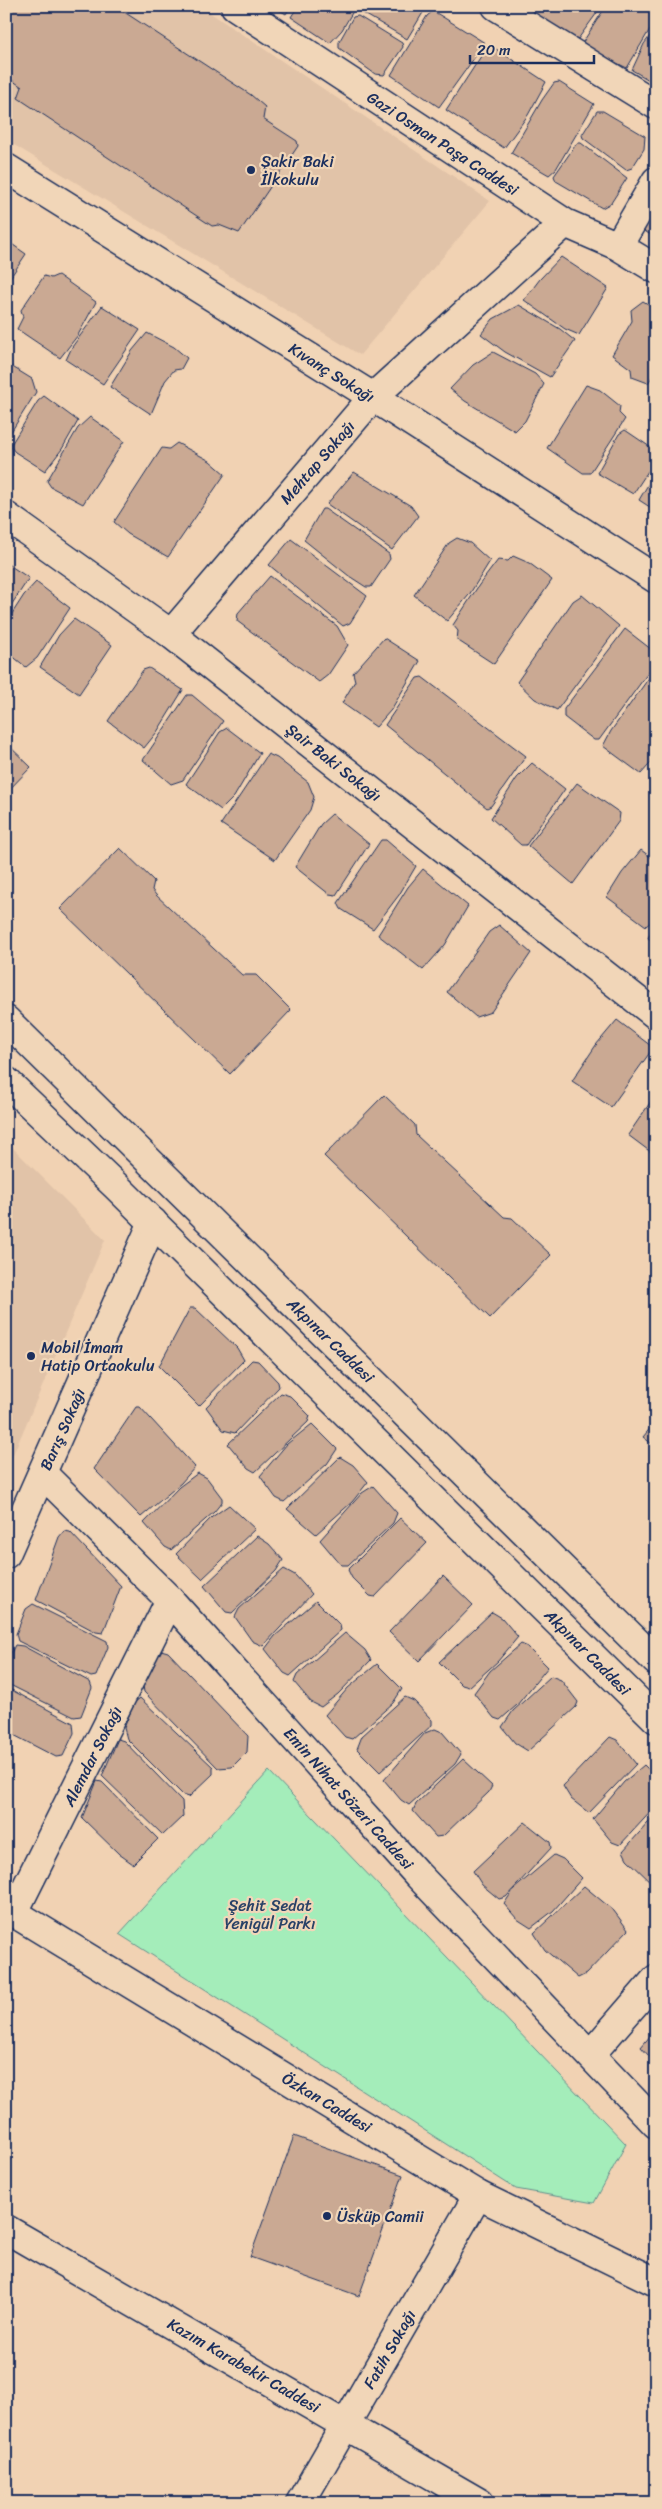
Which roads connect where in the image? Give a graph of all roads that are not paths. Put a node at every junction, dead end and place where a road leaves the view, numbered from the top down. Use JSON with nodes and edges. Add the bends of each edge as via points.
{"nodes":[{"id":1,"x":235,"y":6,"type":"edge"},
{"id":2,"x":496,"y":6,"type":"edge"},
{"id":3,"x":656,"y":105,"type":"edge"},
{"id":4,"x":6,"y":168,"type":"edge"},
{"id":5,"x":656,"y":181,"type":"edge"},
{"id":6,"x":565,"y":223,"type":"junction"},
{"id":7,"x":618,"y":246,"type":"junction"},
{"id":8,"x":656,"y":270,"type":"edge"},
{"id":9,"x":373,"y":397,"type":"junction"},
{"id":10,"x":6,"y":516,"type":"edge"},
{"id":11,"x":656,"y":579,"type":"edge"},
{"id":12,"x":171,"y":634,"type":"junction"},
{"id":13,"x":656,"y":1015,"type":"edge"},
{"id":14,"x":6,"y":1020,"type":"edge"},
{"id":15,"x":6,"y":1081,"type":"edge"},
{"id":16,"x":168,"y":1182,"type":"junction"},
{"id":17,"x":153,"y":1222,"type":"junction"},
{"id":18,"x":42,"y":1473,"type":"junction"},
{"id":19,"x":6,"y":1554,"type":"edge"},
{"id":20,"x":170,"y":1600,"type":"junction"},
{"id":21,"x":656,"y":1661,"type":"edge"},
{"id":22,"x":656,"y":1720,"type":"edge"},
{"id":23,"x":10,"y":1910,"type":"edge"},
{"id":24,"x":656,"y":1979,"type":"edge"},
{"id":25,"x":591,"y":2054,"type":"junction"},
{"id":26,"x":656,"y":2124,"type":"edge"},
{"id":27,"x":478,"y":2194,"type":"junction"},
{"id":28,"x":6,"y":2229,"type":"edge"},
{"id":29,"x":656,"y":2282,"type":"edge"},
{"id":30,"x":346,"y":2424,"type":"junction"},
{"id":31,"x":300,"y":2503,"type":"edge"},
{"id":32,"x":480,"y":2503,"type":"edge"}],
"edges":[{"from":1,"to":6,"type":"street","name":"Gazi Osman Paşa Caddesi"},
{"from":2,"to":3,"type":"street"},
{"from":4,"to":9,"type":"street","name":"Kıvanç Sokağı"},
{"from":5,"to":7,"type":"street"},
{"from":6,"to":7,"type":"street","name":"Gazi Osman Paşa Caddesi"},
{"from":6,"to":9,"type":"street","name":"Mehtap Sokağı"},
{"from":7,"to":8,"type":"street","name":"Gazi Osman Paşa Caddesi"},
{"from":9,"to":11,"type":"street","name":"Kıvanç Sokağı"},
{"from":9,"to":12,"type":"street","name":"Mehtap Sokağı"},
{"from":10,"to":12,"type":"street","name":"Şair Baki Sokağı"},
{"from":12,"to":13,"type":"street","name":"Şair Baki Sokağı"},
{"from":14,"to":16,"type":"street","name":"Akpınar Caddesi"},
{"from":15,"to":17,"type":"street","name":"Akpınar Caddesi"},
{"from":16,"to":17,"type":"street","name":"Barış Sokağı"},
{"from":16,"to":21,"type":"street","name":"Akpınar Caddesi"},
{"from":17,"to":18,"type":"street","name":"Barış Sokağı"},
{"from":17,"to":22,"type":"street","name":"Akpınar Caddesi"},
{"from":18,"to":19,"type":"street","name":"Barış Sokağı"},
{"from":18,"to":20,"type":"street","name":"Emin Nihat Sözeri Caddesi"},
{"from":20,"to":23,"type":"street","name":"Alemdar Sokağı"},
{"from":20,"to":25,"type":"street","name":"Emin Nihat Sözeri Caddesi","via":[[417,1874]]},
{"from":23,"to":27,"type":"street","name":"Özkan Caddesi"},
{"from":24,"to":25,"type":"street"},
{"from":25,"to":26,"type":"street","name":"Emin Nihat Sözeri Caddesi"},
{"from":27,"to":29,"type":"street","name":"Özkan Caddesi"},
{"from":27,"to":30,"type":"street","name":"Fatih Sokağı"},
{"from":28,"to":30,"type":"street","name":"Kazım Karabekir Caddesi"},
{"from":30,"to":31,"type":"street","name":"Fatih Sokağı"},
{"from":30,"to":32,"type":"street","name":"Kazım Karabekir Caddesi"}]}
